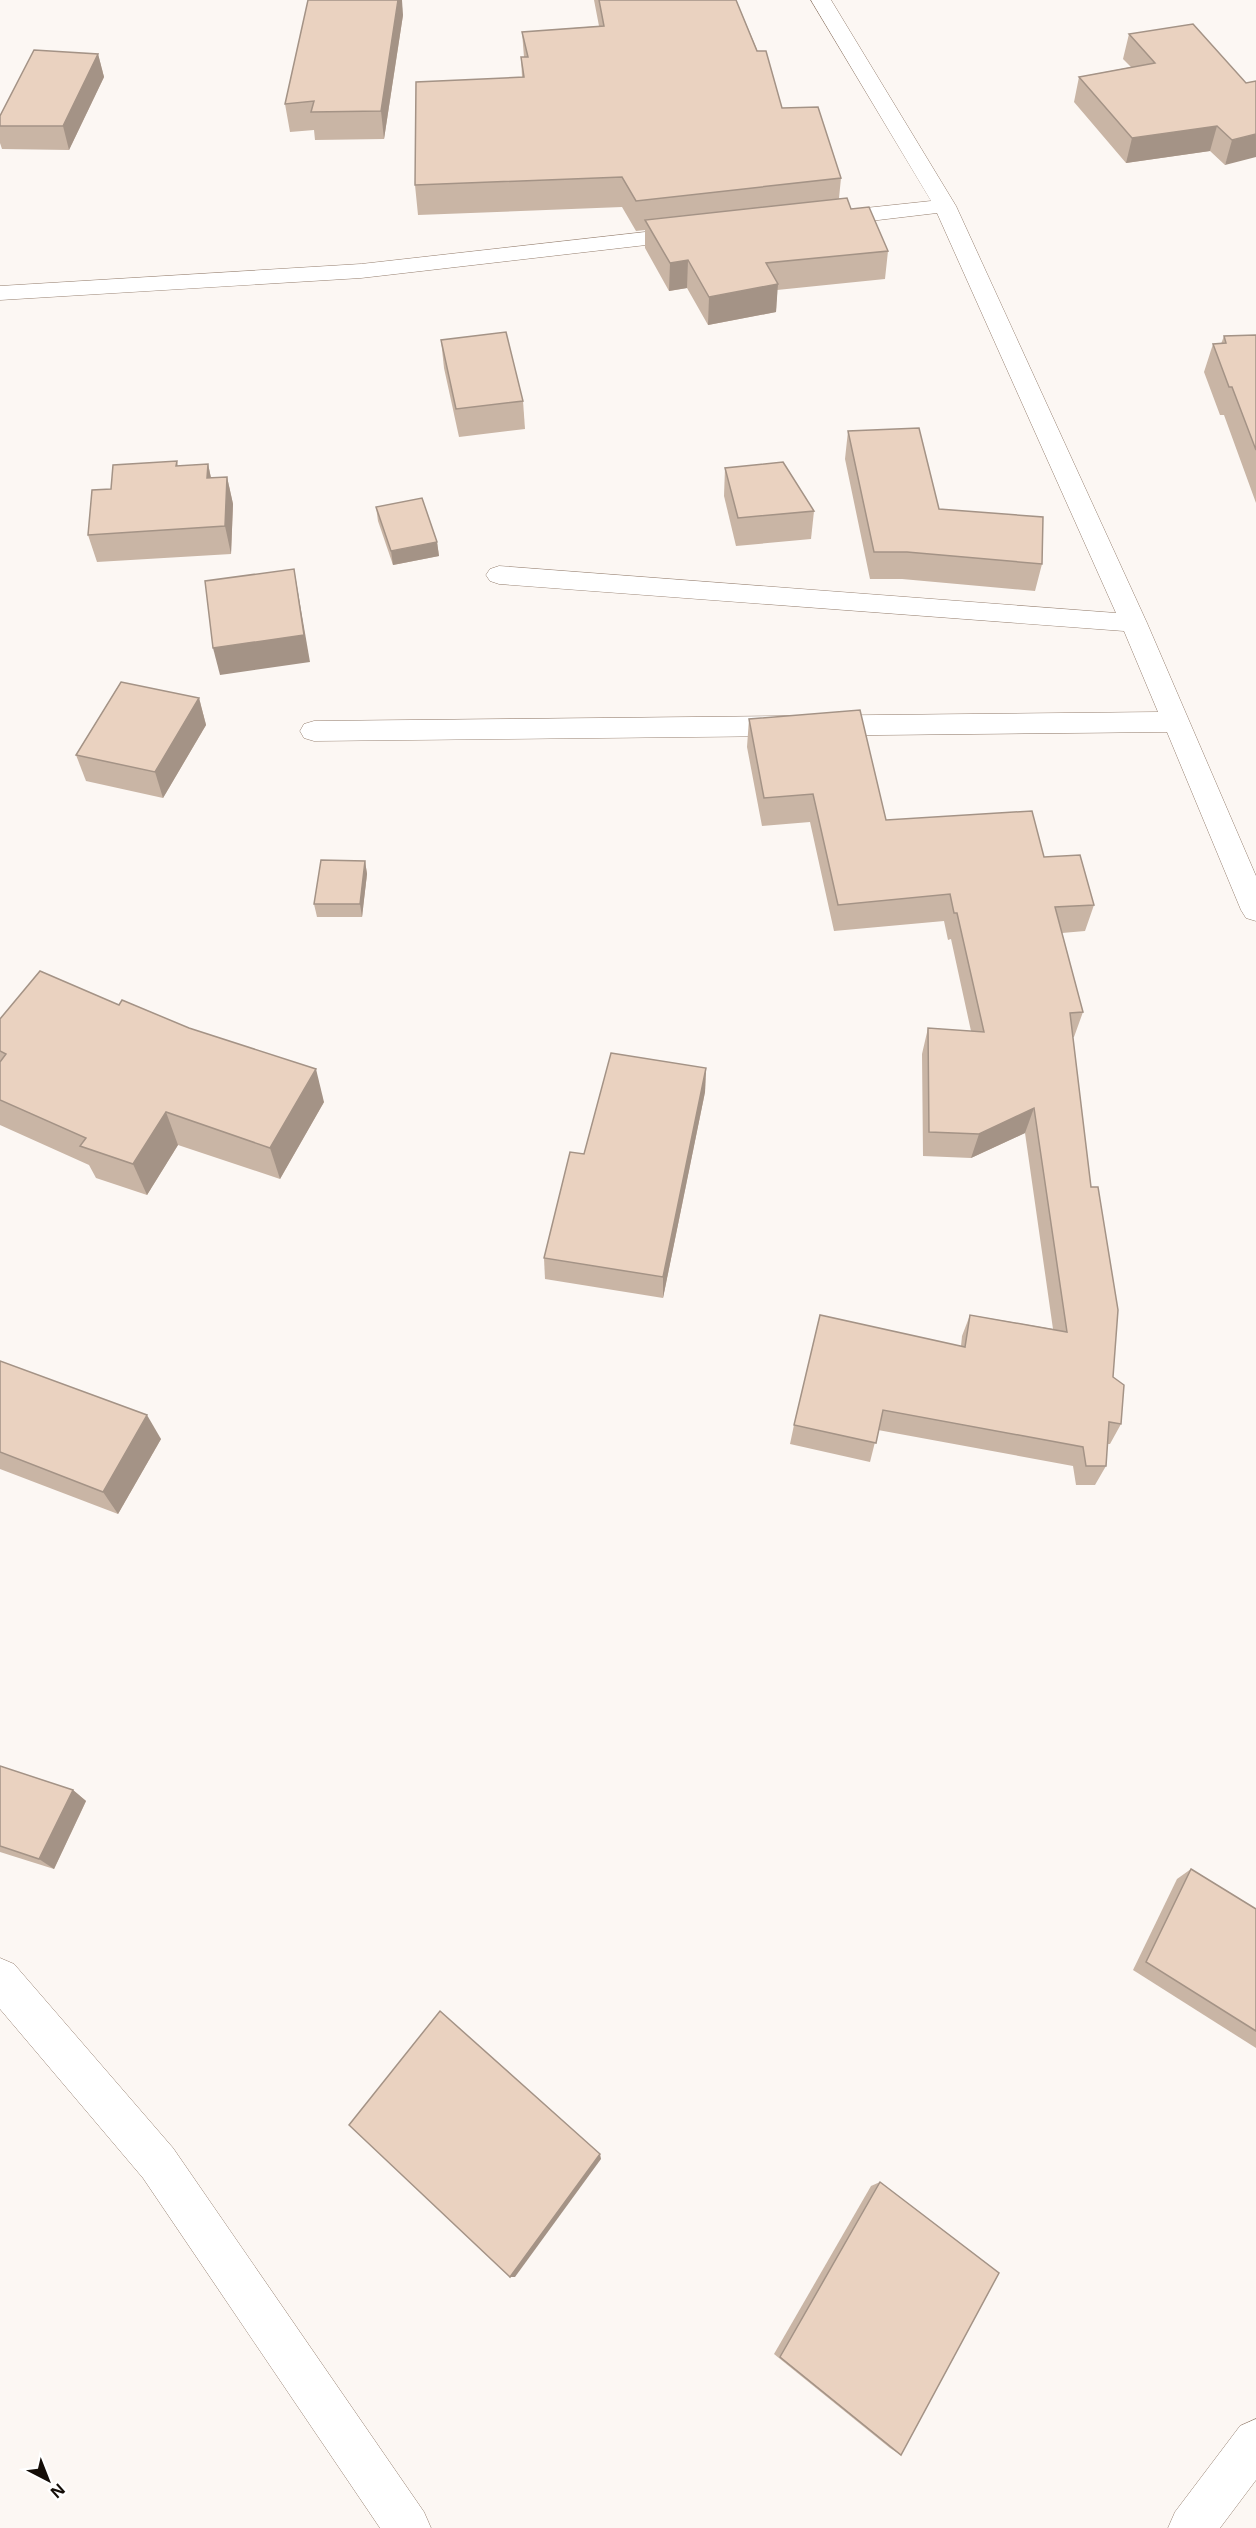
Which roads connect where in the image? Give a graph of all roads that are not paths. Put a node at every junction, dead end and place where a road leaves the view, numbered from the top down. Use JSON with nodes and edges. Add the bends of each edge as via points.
{"nodes":[{"id":1,"x":821,"y":0,"type":"edge"},
{"id":2,"x":945,"y":206,"type":"junction"},
{"id":3,"x":802,"y":222,"type":"edge"},
{"id":4,"x":707,"y":233,"type":"edge"},
{"id":5,"x":0,"y":293,"type":"edge"},
{"id":6,"x":499,"y":575,"type":"dead end"},
{"id":7,"x":1134,"y":623,"type":"junction"},
{"id":8,"x":1176,"y":722,"type":"junction"},
{"id":9,"x":314,"y":731,"type":"dead end"},
{"id":10,"x":1256,"y":909,"type":"edge"},
{"id":11,"x":0,"y":1978,"type":"edge"},
{"id":12,"x":1256,"y":2442,"type":"edge"},
{"id":13,"x":408,"y":2528,"type":"edge"},
{"id":14,"x":1191,"y":2528,"type":"edge"}],
"edges":[{"from":1,"to":2,"type":"street"},
{"from":2,"to":3,"type":"street"},
{"from":2,"to":7,"type":"street"},
{"from":4,"to":5,"type":"street","via":[[361,272]]},
{"from":6,"to":7,"type":"street"},
{"from":7,"to":8,"type":"street"},
{"from":8,"to":9,"type":"street"},
{"from":8,"to":10,"type":"street"},
{"from":11,"to":13,"type":"street","via":[[158,2163]]},
{"from":12,"to":14,"type":"street"}]}
